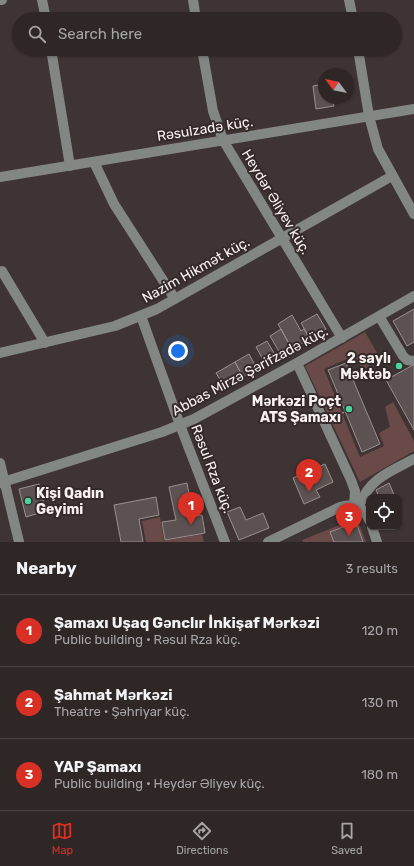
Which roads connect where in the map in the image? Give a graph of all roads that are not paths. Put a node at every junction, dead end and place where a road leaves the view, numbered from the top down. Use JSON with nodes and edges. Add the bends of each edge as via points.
{"nodes":[{"id":1,"x":42,"y":0,"type":"edge"},
{"id":2,"x":193,"y":0,"type":"edge"},
{"id":3,"x":349,"y":0,"type":"edge"},
{"id":4,"x":45,"y":12,"type":"edge"},
{"id":5,"x":195,"y":12,"type":"edge"},
{"id":6,"x":351,"y":12,"type":"edge"},
{"id":7,"x":52,"y":56,"type":"edge"},
{"id":8,"x":203,"y":56,"type":"edge"},
{"id":9,"x":359,"y":56,"type":"edge"},
{"id":10,"x":414,"y":109,"type":"edge"},
{"id":11,"x":369,"y":116,"type":"junction"},
{"id":12,"x":223,"y":140,"type":"junction"},
{"id":13,"x":94,"y":162,"type":"junction"},
{"id":14,"x":70,"y":166,"type":"junction"},
{"id":15,"x":392,"y":176,"type":"junction"},
{"id":16,"x":0,"y":178,"type":"edge"},
{"id":17,"x":414,"y":214,"type":"edge"},
{"id":18,"x":282,"y":238,"type":"junction"},
{"id":19,"x":2,"y":271,"type":"dead end"},
{"id":20,"x":414,"y":296,"type":"edge"},
{"id":21,"x":175,"y":300,"type":"junction"},
{"id":22,"x":141,"y":316,"type":"junction"},
{"id":23,"x":379,"y":316,"type":"junction"},
{"id":24,"x":342,"y":338,"type":"junction"},
{"id":25,"x":45,"y":343,"type":"junction"},
{"id":26,"x":0,"y":354,"type":"edge"},
{"id":27,"x":414,"y":361,"type":"edge"},
{"id":28,"x":297,"y":363,"type":"junction"},
{"id":29,"x":180,"y":425,"type":"junction"},
{"id":30,"x":414,"y":459,"type":"edge"},
{"id":31,"x":0,"y":462,"type":"edge"},
{"id":32,"x":2,"y":482,"type":"edge"},
{"id":33,"x":356,"y":505,"type":"junction"},
{"id":34,"x":366,"y":513,"type":"edge"},
{"id":35,"x":373,"y":530,"type":"edge"},
{"id":36,"x":281,"y":539,"type":"edge"},
{"id":37,"x":19,"y":542,"type":"edge"},
{"id":38,"x":225,"y":542,"type":"edge"},
{"id":39,"x":268,"y":542,"type":"edge"},
{"id":40,"x":377,"y":542,"type":"edge"}],
"edges":[{"from":1,"to":4,"type":"street"},
{"from":2,"to":5,"type":"street"},
{"from":3,"to":6,"type":"street"},
{"from":7,"to":14,"type":"street"},
{"from":8,"to":12,"type":"street","name":"Heydər Əliyev küç.","via":[[213,111]]},
{"from":9,"to":11,"type":"street"},
{"from":10,"to":11,"type":"street","name":"Rəsulzadə küç."},
{"from":11,"to":12,"type":"street","name":"Rəsulzadə küç."},
{"from":11,"to":15,"type":"street","via":[[378,149]]},
{"from":12,"to":13,"type":"street","name":"Rəsulzadə küç."},
{"from":12,"to":18,"type":"street","name":"Heydər Əliyev küç."},
{"from":13,"to":14,"type":"street","name":"Rəsulzadə küç."},
{"from":13,"to":21,"type":"street","via":[[114,204]]},
{"from":14,"to":16,"type":"street","name":"Rəsulzadə küç."},
{"from":15,"to":17,"type":"street"},
{"from":15,"to":18,"type":"street","name":"Nazim Hikmət küç."},
{"from":18,"to":21,"type":"street","name":"Nazim Hikmət küç."},
{"from":18,"to":24,"type":"street","name":"Heydər Əliyev küç."},
{"from":19,"to":25,"type":"street"},
{"from":20,"to":23,"type":"street","name":"Abbas Mirzə Şərifzadə küç."},
{"from":21,"to":22,"type":"street","name":"Nazim Hikmət küç."},
{"from":22,"to":25,"type":"street","name":"Nazim Hikmət küç.","via":[[108,328]]},
{"from":22,"to":29,"type":"street","name":"Rəsul Rza küç."},
{"from":23,"to":24,"type":"street","name":"Abbas Mirzə Şərifzadə küç."},
{"from":23,"to":27,"type":"street","via":[[402,356]]},
{"from":24,"to":28,"type":"street","name":"Abbas Mirzə Şərifzadə küç."},
{"from":25,"to":26,"type":"street","name":"Nazim Hikmət küç."},
{"from":28,"to":29,"type":"street","name":"Abbas Mirzə Şərifzadə küç."},
{"from":28,"to":33,"type":"street","via":[[354,486]]},
{"from":29,"to":32,"type":"street","name":"Abbas Mirzə Şərifzadə küç."},
{"from":29,"to":38,"type":"street","name":"Rəsul Rza küç."},
{"from":30,"to":33,"type":"street","via":[[373,483]]},
{"from":31,"to":32,"type":"street"},
{"from":32,"to":37,"type":"street"},
{"from":33,"to":34,"type":"street"},
{"from":33,"to":36,"type":"street","via":[[340,507]]},
{"from":35,"to":40,"type":"street"},
{"from":36,"to":39,"type":"street"}]}
